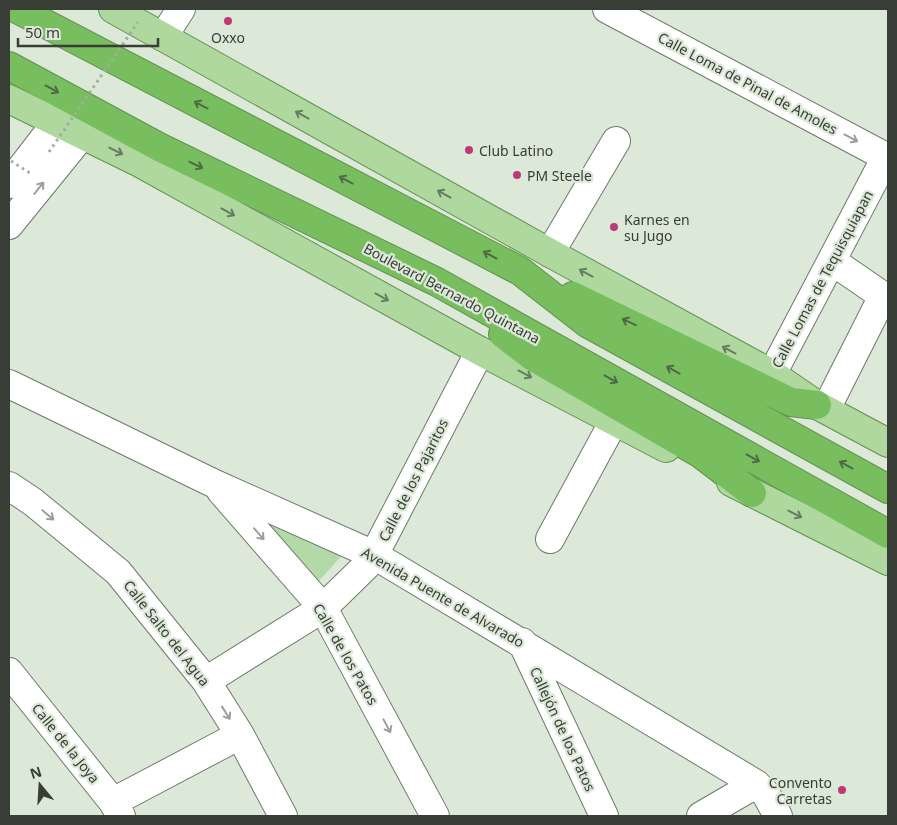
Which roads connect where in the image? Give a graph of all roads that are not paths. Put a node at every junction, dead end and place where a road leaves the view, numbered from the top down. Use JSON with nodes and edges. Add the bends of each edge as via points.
{"nodes":[{"id":1,"x":17,"y":9,"type":"edge"},
{"id":2,"x":181,"y":9,"type":"edge"},
{"id":3,"x":607,"y":9,"type":"edge"},
{"id":4,"x":124,"y":13,"type":"edge"},
{"id":5,"x":163,"y":37,"type":"junction"},
{"id":6,"x":9,"y":66,"type":"edge"},
{"id":7,"x":9,"y":100,"type":"edge"},
{"id":8,"x":56,"y":123,"type":"junction"},
{"id":9,"x":82,"y":135,"type":"junction"},
{"id":10,"x":616,"y":140,"type":"dead end"},
{"id":11,"x":887,"y":158,"type":"edge"},
{"id":12,"x":18,"y":173,"type":"edge"},
{"id":13,"x":9,"y":225,"type":"edge"},
{"id":14,"x":550,"y":253,"type":"junction"},
{"id":15,"x":832,"y":261,"type":"junction"},
{"id":16,"x":520,"y":270,"type":"junction"},
{"id":17,"x":437,"y":282,"type":"junction"},
{"id":18,"x":480,"y":351,"type":"junction"},
{"id":19,"x":772,"y":374,"type":"junction"},
{"id":20,"x":9,"y":384,"type":"edge"},
{"id":21,"x":822,"y":407,"type":"junction"},
{"id":22,"x":614,"y":421,"type":"junction"},
{"id":23,"x":888,"y":443,"type":"edge"},
{"id":24,"x":215,"y":484,"type":"junction"},
{"id":25,"x":9,"y":486,"type":"edge"},
{"id":26,"x":888,"y":489,"type":"edge"},
{"id":27,"x":752,"y":493,"type":"junction"},
{"id":28,"x":888,"y":534,"type":"edge"},
{"id":29,"x":550,"y":539,"type":"dead end"},
{"id":30,"x":374,"y":555,"type":"junction"},
{"id":31,"x":888,"y":561,"type":"edge"},
{"id":32,"x":323,"y":608,"type":"junction"},
{"id":33,"x":522,"y":642,"type":"junction"},
{"id":34,"x":9,"y":672,"type":"edge"},
{"id":35,"x":206,"y":681,"type":"junction"},
{"id":36,"x":240,"y":735,"type":"junction"},
{"id":37,"x":756,"y":784,"type":"junction"},
{"id":38,"x":117,"y":809,"type":"edge"},
{"id":39,"x":283,"y":816,"type":"edge"},
{"id":40,"x":435,"y":816,"type":"edge"},
{"id":41,"x":604,"y":816,"type":"edge"},
{"id":42,"x":701,"y":816,"type":"edge"},
{"id":43,"x":778,"y":816,"type":"edge"}],
"edges":[{"from":16,"to":1,"type":"highway","one_way":true},
{"from":2,"to":5,"type":"street"},
{"from":3,"to":11,"type":"street","name":"Calle Loma de Pinal de Amoles","one_way":true},
{"from":4,"to":5,"type":"main road"},
{"from":14,"to":5,"type":"main road","one_way":true},
{"from":6,"to":17,"type":"highway","name":"Boulevard Bernardo Quintana","one_way":true,"via":[[159,147]]},
{"from":7,"to":8,"type":"main road"},
{"from":8,"to":9,"type":"main road"},
{"from":8,"to":12,"type":"street"},
{"from":13,"to":9,"type":"street","one_way":true},
{"from":9,"to":18,"type":"main road","one_way":true,"via":[[140,163]]},
{"from":10,"to":14,"type":"street"},
{"from":11,"to":15,"type":"street","name":"Calle Lomas de Tequisquiapan"},
{"from":19,"to":14,"type":"main road","one_way":true},
{"from":15,"to":19,"type":"street","name":"Calle Lomas de Tequisquiapan"},
{"from":15,"to":21,"type":"street","via":[[883,296]]},
{"from":21,"to":16,"type":"highway","one_way":true,"via":[[791,402]]},
{"from":26,"to":16,"type":"highway","one_way":true,"via":[[587,322]]},
{"from":17,"to":27,"type":"highway","via":[[533,357],[701,454]]},
{"from":17,"to":28,"type":"highway","name":"Boulevard Bernardo Quintana","one_way":true},
{"from":18,"to":22,"type":"main road","one_way":true},
{"from":18,"to":30,"type":"street","name":"Calle de los Pajaritos"},
{"from":19,"to":21,"type":"main road"},
{"from":20,"to":24,"type":"street","name":"Avenida Puente de Alvarado"},
{"from":21,"to":23,"type":"main road"},
{"from":22,"to":27,"type":"main road"},
{"from":22,"to":29,"type":"street"},
{"from":24,"to":30,"type":"street","name":"Avenida Puente de Alvarado"},
{"from":24,"to":32,"type":"street","name":"Calle de los Patos","one_way":true},
{"from":25,"to":35,"type":"street","name":"Calle Salto del Agua","one_way":true,"via":[[118,572]]},
{"from":27,"to":31,"type":"main road","one_way":true},
{"from":30,"to":32,"type":"street","name":"Calle de los Pajaritos"},
{"from":30,"to":33,"type":"street","name":"Avenida Puente de Alvarado"},
{"from":32,"to":35,"type":"street","name":"Calle de los Pajaritos"},
{"from":32,"to":40,"type":"street","name":"Calle de los Patos","one_way":true},
{"from":33,"to":37,"type":"street","name":"Avenida Puente de Alvarado"},
{"from":33,"to":41,"type":"street","name":"Callejón de los Patos"},
{"from":34,"to":38,"type":"street","name":"Calle de la Joya"},
{"from":35,"to":36,"type":"street","name":"Calle Salto del Agua","one_way":true},
{"from":36,"to":38,"type":"street"},
{"from":36,"to":39,"type":"street","name":"Calle Salto del Agua"},
{"from":37,"to":42,"type":"street"},
{"from":37,"to":43,"type":"street"}]}
